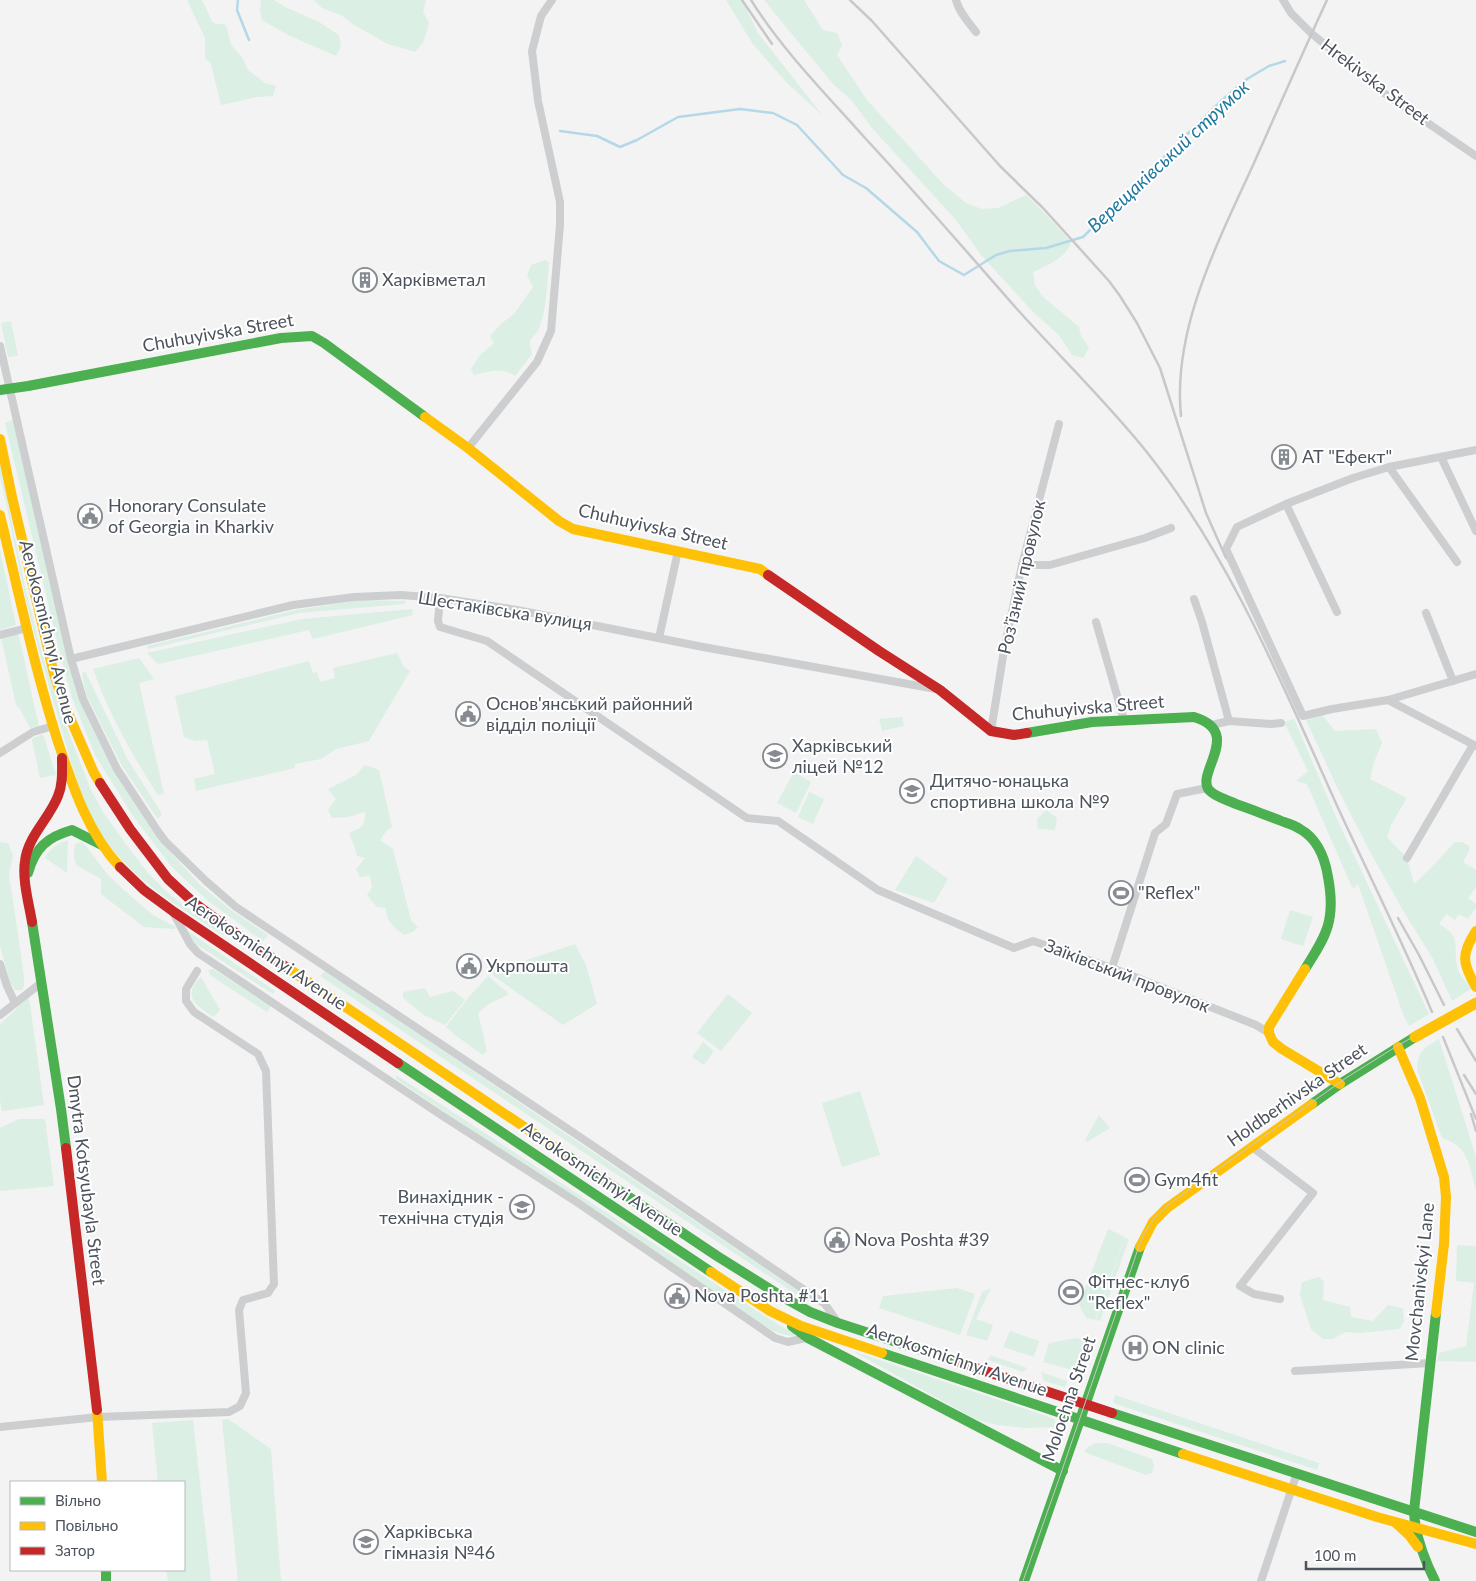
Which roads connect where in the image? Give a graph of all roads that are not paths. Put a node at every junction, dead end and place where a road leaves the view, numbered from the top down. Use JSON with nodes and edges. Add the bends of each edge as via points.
{"nodes":[{"id":1,"x":552,"y":0,"type":"edge"},
{"id":2,"x":956,"y":0,"type":"edge"},
{"id":3,"x":1283,"y":0,"type":"edge"},
{"id":4,"x":976,"y":32,"type":"dead end"},
{"id":5,"x":1476,"y":156,"type":"edge"},
{"id":6,"x":0,"y":346,"type":"edge"},
{"id":7,"x":5,"y":389,"type":"edge"},
{"id":8,"x":1059,"y":424,"type":"dead end"},
{"id":9,"x":0,"y":439,"type":"edge"},
{"id":10,"x":468,"y":448,"type":"junction"},
{"id":11,"x":1476,"y":450,"type":"edge"},
{"id":12,"x":1441,"y":457,"type":"junction"},
{"id":13,"x":1389,"y":467,"type":"junction"},
{"id":14,"x":1286,"y":504,"type":"junction"},
{"id":15,"x":0,"y":515,"type":"edge"},
{"id":16,"x":1171,"y":528,"type":"dead end"},
{"id":17,"x":1476,"y":531,"type":"edge"},
{"id":18,"x":678,"y":551,"type":"junction"},
{"id":19,"x":1457,"y":562,"type":"dead end"},
{"id":20,"x":1022,"y":565,"type":"junction"},
{"id":21,"x":440,"y":598,"type":"junction"},
{"id":22,"x":1194,"y":599,"type":"dead end"},
{"id":23,"x":1337,"y":612,"type":"dead end"},
{"id":24,"x":1426,"y":613,"type":"dead end"},
{"id":25,"x":1096,"y":622,"type":"dead end"},
{"id":26,"x":27,"y":628,"type":"junction"},
{"id":27,"x":0,"y":635,"type":"edge"},
{"id":28,"x":659,"y":638,"type":"junction"},
{"id":29,"x":71,"y":659,"type":"junction"},
{"id":30,"x":1476,"y":674,"type":"edge"},
{"id":31,"x":1453,"y":681,"type":"junction"},
{"id":32,"x":940,"y":690,"type":"junction"},
{"id":33,"x":1388,"y":700,"type":"junction"},
{"id":34,"x":1124,"y":720,"type":"junction"},
{"id":35,"x":1229,"y":721,"type":"junction"},
{"id":36,"x":1281,"y":723,"type":"dead end"},
{"id":37,"x":1212,"y":725,"type":"junction"},
{"id":38,"x":53,"y":726,"type":"junction"},
{"id":39,"x":990,"y":731,"type":"junction"},
{"id":40,"x":1474,"y":745,"type":"edge"},
{"id":41,"x":0,"y":753,"type":"edge"},
{"id":42,"x":62,"y":754,"type":"junction"},
{"id":43,"x":1207,"y":788,"type":"junction"},
{"id":44,"x":102,"y":845,"type":"junction"},
{"id":45,"x":1408,"y":858,"type":"dead end"},
{"id":46,"x":26,"y":884,"type":"junction"},
{"id":47,"x":174,"y":912,"type":"junction"},
{"id":48,"x":1476,"y":931,"type":"edge"},
{"id":49,"x":0,"y":964,"type":"edge"},
{"id":50,"x":1112,"y":968,"type":"junction"},
{"id":51,"x":197,"y":971,"type":"dead end"},
{"id":52,"x":41,"y":983,"type":"junction"},
{"id":53,"x":1476,"y":987,"type":"edge"},
{"id":54,"x":1476,"y":1002,"type":"edge"},
{"id":55,"x":15,"y":1003,"type":"junction"},
{"id":56,"x":0,"y":1015,"type":"edge"},
{"id":57,"x":1269,"y":1033,"type":"junction"},
{"id":58,"x":1398,"y":1047,"type":"junction"},
{"id":59,"x":1340,"y":1084,"type":"junction"},
{"id":60,"x":1252,"y":1147,"type":"junction"},
{"id":61,"x":1148,"y":1228,"type":"joint"},
{"id":62,"x":1280,"y":1299,"type":"dead end"},
{"id":63,"x":770,"y":1311,"type":"junction"},
{"id":64,"x":838,"y":1323,"type":"junction"},
{"id":65,"x":821,"y":1333,"type":"junction"},
{"id":66,"x":808,"y":1338,"type":"junction"},
{"id":67,"x":862,"y":1346,"type":"junction"},
{"id":68,"x":1430,"y":1363,"type":"junction"},
{"id":69,"x":859,"y":1365,"type":"junction"},
{"id":70,"x":1295,"y":1371,"type":"dead end"},
{"id":71,"x":1086,"y":1404,"type":"junction"},
{"id":72,"x":98,"y":1417,"type":"junction"},
{"id":73,"x":1080,"y":1420,"type":"junction"},
{"id":74,"x":0,"y":1427,"type":"edge"},
{"id":75,"x":1064,"y":1471,"type":"junction"},
{"id":76,"x":1297,"y":1473,"type":"junction"},
{"id":77,"x":102,"y":1481,"type":"edge"},
{"id":78,"x":1292,"y":1489,"type":"junction"},
{"id":79,"x":1414,"y":1511,"type":"junction"},
{"id":80,"x":1394,"y":1522,"type":"junction"},
{"id":81,"x":1415,"y":1528,"type":"junction"},
{"id":82,"x":1476,"y":1532,"type":"edge"},
{"id":83,"x":1476,"y":1544,"type":"edge"},
{"id":84,"x":1423,"y":1554,"type":"junction"},
{"id":85,"x":1024,"y":1581,"type":"edge"},
{"id":86,"x":1261,"y":1581,"type":"edge"},
{"id":87,"x":1435,"y":1581,"type":"edge"}],
"edges":[{"from":1,"to":10,"type":"street","via":[[541,16],[532,51],[538,101],[560,202],[551,331],[537,362]]},
{"from":2,"to":4,"type":"street"},
{"from":3,"to":5,"type":"street","name":"Hrekivska Street","via":[[1291,13],[1312,33],[1382,91]]},
{"from":6,"to":7,"type":"street"},
{"from":7,"to":10,"type":"main road","name":"Chuhuyivska Street","via":[[281,338],[312,336]]},
{"from":7,"to":29,"type":"street"},
{"from":8,"to":20,"type":"street","name":"Роз’їзний провулок"},
{"from":9,"to":64,"type":"main road","name":"Aerokosmichnyi Avenue","via":[[54,674],[64,704],[94,773],[130,829],[168,879],[228,928],[709,1250],[781,1296]]},
{"from":10,"to":18,"type":"main road","name":"Chuhuyivska Street","via":[[573,528]]},
{"from":11,"to":12,"type":"street"},
{"from":12,"to":13,"type":"street"},
{"from":12,"to":17,"type":"street"},
{"from":13,"to":14,"type":"street"},
{"from":13,"to":19,"type":"street"},
{"from":14,"to":23,"type":"street"},
{"from":14,"to":33,"type":"street","via":[[1237,527],[1226,549],[1303,716]]},
{"from":15,"to":26,"type":"main road","name":"Aerokosmichnyi Avenue"},
{"from":16,"to":20,"type":"street","via":[[1050,565]]},
{"from":18,"to":28,"type":"street"},
{"from":18,"to":32,"type":"main road","name":"Chuhuyivska Street","via":[[760,569]]},
{"from":20,"to":39,"type":"street","name":"Роз’їзний провулок"},
{"from":21,"to":28,"type":"street","name":"Шестаківська вулиця"},
{"from":21,"to":29,"type":"street","name":"Шестаківська вулиця","via":[[354,596],[292,605]]},
{"from":21,"to":50,"type":"street","name":"Заїківський провулок","via":[[440,627],[487,641],[747,818],[778,821],[878,890],[1014,948],[1033,941]]},
{"from":22,"to":35,"type":"street"},
{"from":24,"to":31,"type":"street"},
{"from":25,"to":34,"type":"street"},
{"from":26,"to":27,"type":"street"},
{"from":26,"to":38,"type":"main road","name":"Aerokosmichnyi Avenue"},
{"from":28,"to":32,"type":"street","name":"Шестаківська вулиця"},
{"from":29,"to":64,"type":"street","via":[[83,699],[117,769],[165,840],[206,882],[270,931],[825,1304]]},
{"from":30,"to":31,"type":"street"},
{"from":31,"to":33,"type":"street"},
{"from":32,"to":39,"type":"main road","name":"Chuhuyivska Street"},
{"from":33,"to":40,"type":"street"},
{"from":34,"to":37,"type":"main road","name":"Chuhuyivska Street","via":[[1194,718],[1204,719]]},
{"from":34,"to":39,"type":"main road","name":"Chuhuyivska Street","via":[[1092,722],[1014,736]]},
{"from":35,"to":36,"type":"street","name":"Chuhuyivska Street"},
{"from":35,"to":37,"type":"street","name":"Chuhuyivska Street"},
{"from":37,"to":43,"type":"main road","via":[[1217,732],[1217,742]]},
{"from":38,"to":41,"type":"street","via":[[33,732]]},
{"from":38,"to":42,"type":"main road","name":"Aerokosmichnyi Avenue"},
{"from":40,"to":45,"type":"street"},
{"from":42,"to":44,"type":"main road","name":"Aerokosmichnyi Avenue","via":[[80,804]]},
{"from":42,"to":46,"type":"main road","name":"Dmytra Kotsyubayla Street","via":[[58,795],[26,855]]},
{"from":43,"to":50,"type":"street","via":[[1176,794],[1166,824],[1155,833]]},
{"from":43,"to":57,"type":"main road","via":[[1211,793],[1311,836],[1328,872],[1331,912],[1324,941],[1269,1027]]},
{"from":44,"to":46,"type":"main road","via":[[72,830],[52,837],[35,854]]},
{"from":44,"to":47,"type":"main road","name":"Aerokosmichnyi Avenue","via":[[125,873]]},
{"from":46,"to":52,"type":"main road","name":"Dmytra Kotsyubayla Street"},
{"from":47,"to":63,"type":"main road","name":"Aerokosmichnyi Avenue"},
{"from":47,"to":66,"type":"street","via":[[190,944],[205,958],[578,1203],[775,1338],[788,1342]]},
{"from":48,"to":53,"type":"main road","via":[[1467,945],[1465,958]]},
{"from":49,"to":55,"type":"street"},
{"from":50,"to":57,"type":"street","name":"Заїківський провулок"},
{"from":51,"to":72,"type":"street","via":[[186,989],[186,1001],[194,1012],[258,1054],[266,1071],[274,1284],[268,1293],[243,1300],[239,1310],[246,1393],[240,1406],[229,1412]]},
{"from":52,"to":55,"type":"street"},
{"from":52,"to":72,"type":"main road","name":"Dmytra Kotsyubayla Street","via":[[61,1108]]},
{"from":54,"to":58,"type":"main road","name":"Holdberhivska Street","bridge":true},
{"from":55,"to":56,"type":"street"},
{"from":57,"to":59,"type":"main road","via":[[1282,1050]]},
{"from":58,"to":59,"type":"main road","name":"Holdberhivska Street"},
{"from":58,"to":68,"type":"main road","name":"Movchanivskyi Lane","via":[[1420,1098],[1446,1188],[1444,1244]]},
{"from":59,"to":60,"type":"main road","name":"Holdberhivska Street"},
{"from":60,"to":61,"type":"main road","name":"Holdberhivska Street","via":[[1166,1209]]},
{"from":60,"to":62,"type":"street","via":[[1313,1193],[1240,1286],[1254,1294]]},
{"from":61,"to":71,"type":"main road","name":"Molochna Street"},
{"from":63,"to":65,"type":"main road","name":"Aerokosmichnyi Avenue"},
{"from":63,"to":66,"type":"main road"},
{"from":64,"to":71,"type":"main road","name":"Aerokosmichnyi Avenue"},
{"from":65,"to":66,"type":"street"},
{"from":65,"to":67,"type":"main road","name":"Aerokosmichnyi Avenue"},
{"from":66,"to":69,"type":"main road"},
{"from":67,"to":69,"type":"main road","via":[[851,1351]]},
{"from":67,"to":73,"type":"main road","name":"Aerokosmichnyi Avenue"},
{"from":68,"to":70,"type":"street"},
{"from":68,"to":79,"type":"main road","name":"Movchanivskyi Lane"},
{"from":69,"to":75,"type":"main road"},
{"from":71,"to":73,"type":"main road","name":"Molochna Street"},
{"from":71,"to":76,"type":"main road","name":"Aerokosmichnyi Avenue"},
{"from":72,"to":74,"type":"street"},
{"from":72,"to":77,"type":"main road","name":"Dmytra Kotsyubayla Street"},
{"from":73,"to":75,"type":"main road","name":"Molochna Street"},
{"from":73,"to":78,"type":"main road","name":"Aerokosmichnyi Avenue"},
{"from":75,"to":85,"type":"main road","name":"Molochna Street"},
{"from":76,"to":78,"type":"street"},
{"from":76,"to":79,"type":"main road","name":"Aerokosmichnyi Avenue"},
{"from":78,"to":80,"type":"main road","name":"Aerokosmichnyi Avenue"},
{"from":78,"to":86,"type":"street"},
{"from":79,"to":81,"type":"main road","name":"Movchanivskyi Lane"},
{"from":79,"to":82,"type":"main road","name":"Aerokosmichnyi Avenue"},
{"from":80,"to":81,"type":"main road","name":"Aerokosmichnyi Avenue"},
{"from":80,"to":84,"type":"main road"},
{"from":81,"to":83,"type":"main road","name":"Aerokosmichnyi Avenue"},
{"from":81,"to":84,"type":"main road"},
{"from":84,"to":87,"type":"main road"}]}
